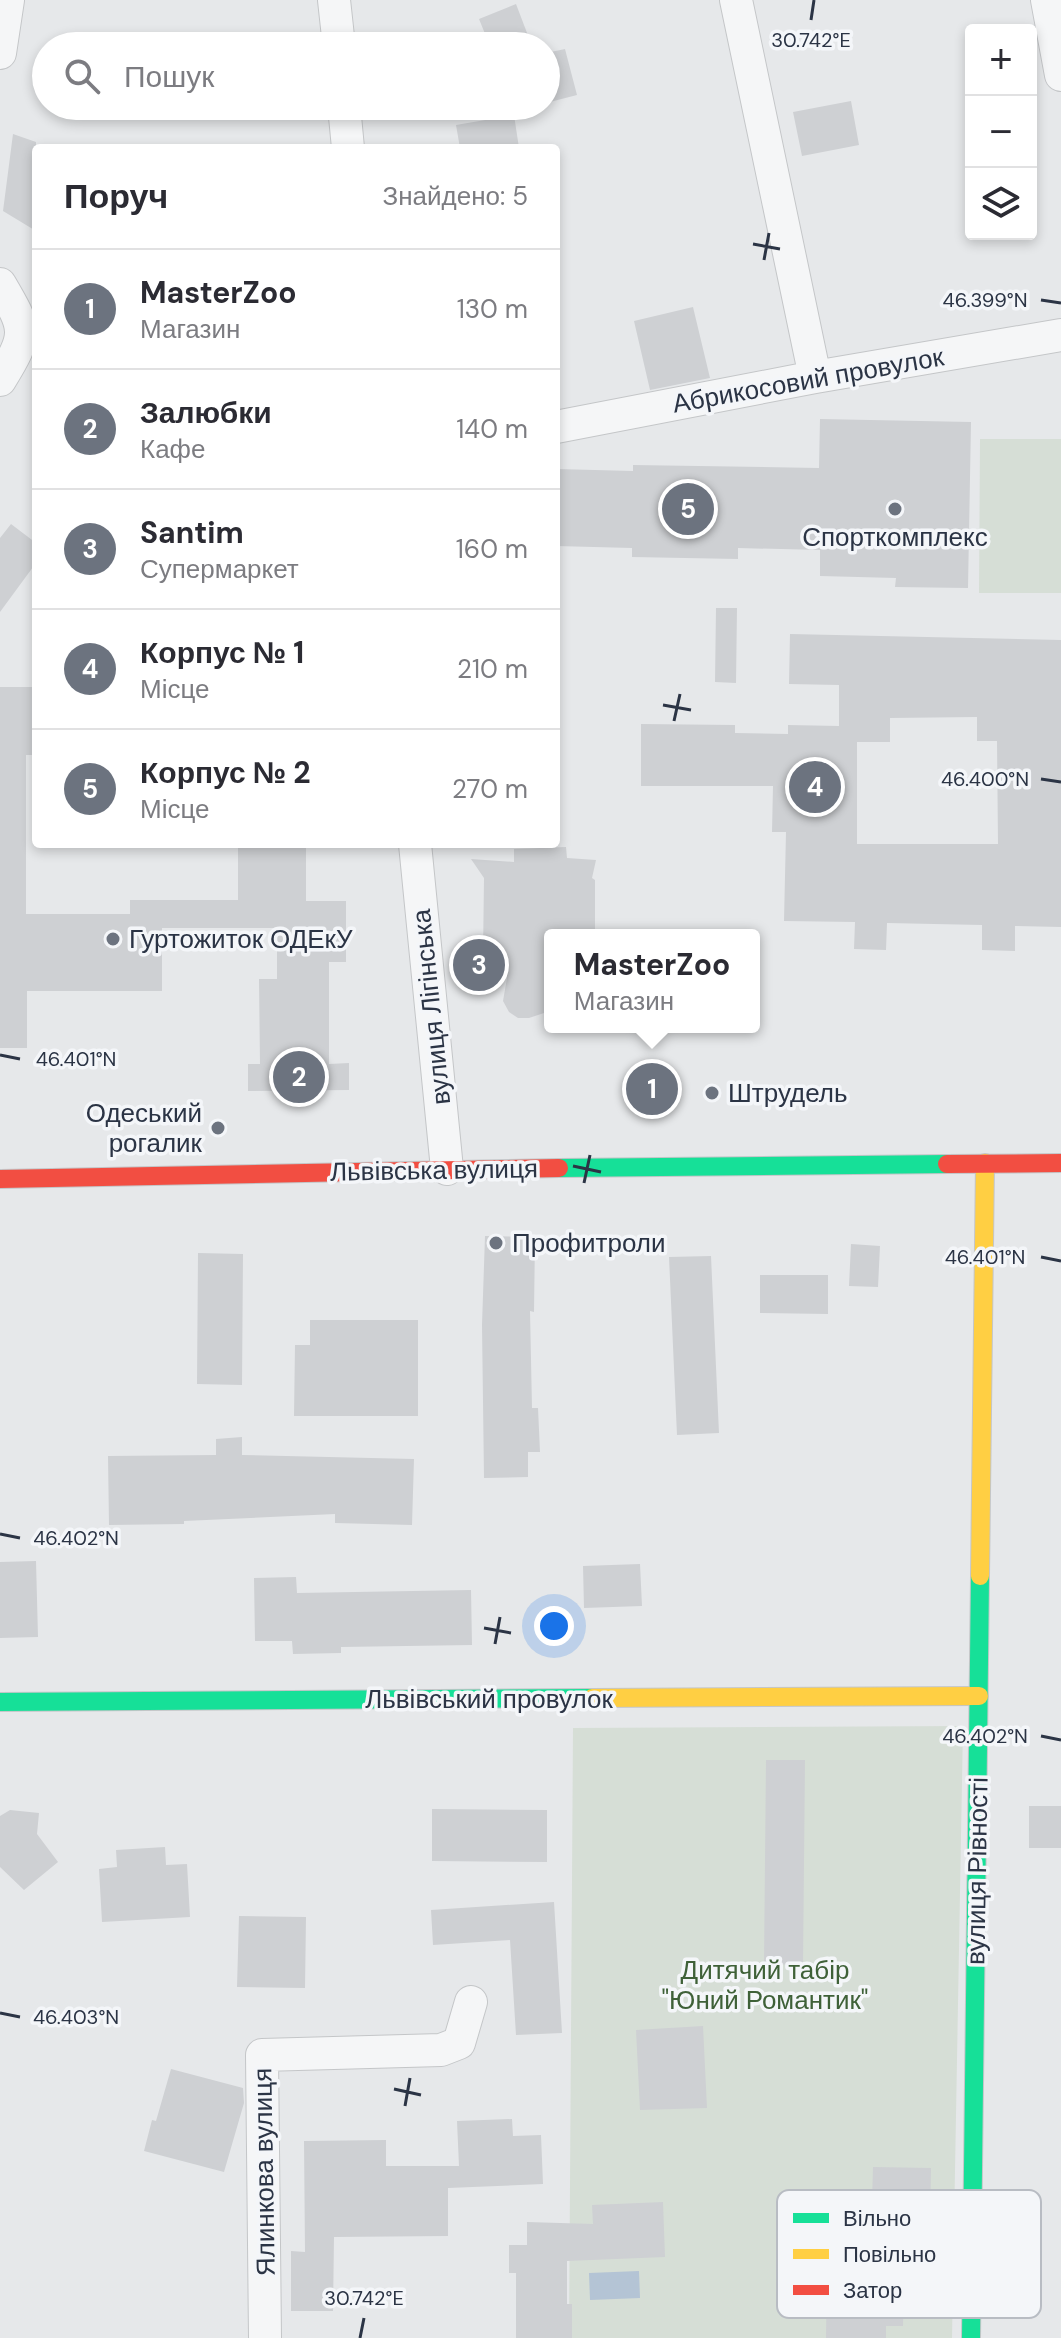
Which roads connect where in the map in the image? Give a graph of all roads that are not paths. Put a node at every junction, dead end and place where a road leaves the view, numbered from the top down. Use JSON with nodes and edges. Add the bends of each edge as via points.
{"nodes":[{"id":1,"x":8,"y":0,"type":"edge"},
{"id":2,"x":334,"y":0,"type":"edge"},
{"id":3,"x":736,"y":0,"type":"edge"},
{"id":4,"x":1047,"y":0,"type":"edge"},
{"id":5,"x":337,"y":32,"type":"edge"},
{"id":6,"x":0,"y":53,"type":"edge"},
{"id":7,"x":1061,"y":75,"type":"edge"},
{"id":8,"x":345,"y":120,"type":"edge"},
{"id":9,"x":348,"y":144,"type":"edge"},
{"id":10,"x":0,"y":284,"type":"edge"},
{"id":11,"x":1061,"y":335,"type":"edge"},
{"id":12,"x":815,"y":377,"type":"junction"},
{"id":13,"x":0,"y":380,"type":"edge"},
{"id":14,"x":560,"y":426,"type":"edge"},
{"id":15,"x":415,"y":848,"type":"edge"},
{"id":16,"x":985,"y":1163,"type":"junction"},
{"id":17,"x":1061,"y":1163,"type":"edge"},
{"id":18,"x":447,"y":1169,"type":"junction"},
{"id":19,"x":0,"y":1179,"type":"edge"},
{"id":20,"x":979,"y":1696,"type":"junction"},
{"id":21,"x":0,"y":1702,"type":"edge"},
{"id":22,"x":471,"y":2002,"type":"dead end"},
{"id":23,"x":973,"y":2190,"type":"edge"},
{"id":24,"x":971,"y":2318,"type":"edge"},
{"id":25,"x":265,"y":2338,"type":"edge"},
{"id":26,"x":971,"y":2338,"type":"edge"}],
"edges":[{"from":1,"to":6,"type":"street"},
{"from":2,"to":5,"type":"street"},
{"from":3,"to":12,"type":"street"},
{"from":4,"to":7,"type":"street"},
{"from":8,"to":9,"type":"street"},
{"from":10,"to":13,"type":"street","via":[[23,331]]},
{"from":11,"to":12,"type":"street","name":"Абрикосовий провулок"},
{"from":12,"to":14,"type":"street","name":"Абрикосовий провулок"},
{"from":15,"to":18,"type":"street","name":"вулиця Лігінська"},
{"from":16,"to":17,"type":"street","name":"Львівська вулиця"},
{"from":16,"to":18,"type":"street","name":"Львівська вулиця"},
{"from":16,"to":20,"type":"street","name":"вулиця Рівності"},
{"from":18,"to":19,"type":"street","name":"Львівська вулиця"},
{"from":20,"to":21,"type":"street","name":"Львівський провулок"},
{"from":20,"to":23,"type":"street","name":"вулиця Рівності"},
{"from":22,"to":25,"type":"street","name":"Ялинкова вулиця","via":[[459,2043],[441,2050],[262,2055]]},
{"from":24,"to":26,"type":"street","name":"вулиця Рівності"}]}
